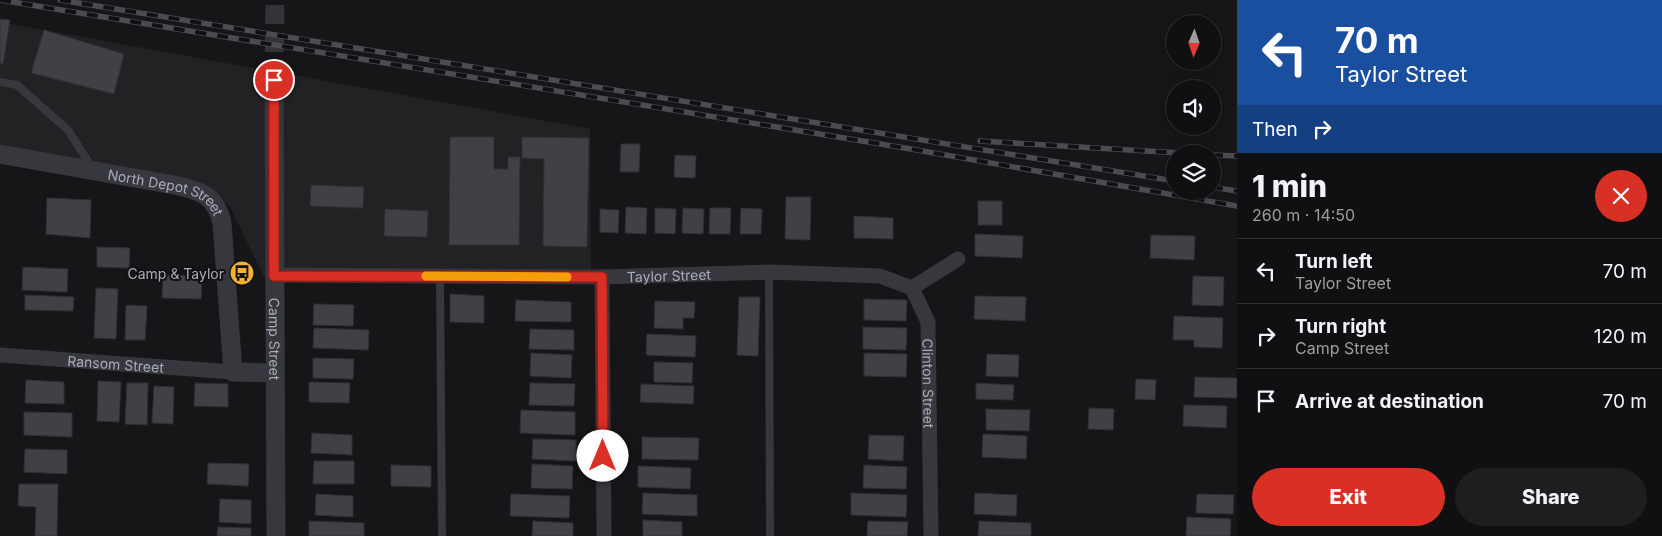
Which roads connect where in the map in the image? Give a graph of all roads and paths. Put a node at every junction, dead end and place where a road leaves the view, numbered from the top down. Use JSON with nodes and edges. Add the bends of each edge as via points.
{"nodes":[{"id":1,"x":274,"y":80,"type":"tunnel mouth"},
{"id":2,"x":0,"y":82,"type":"edge"},
{"id":3,"x":0,"y":154,"type":"edge"},
{"id":4,"x":94,"y":170,"type":"junction"},
{"id":5,"x":958,"y":259,"type":"dead end"},
{"id":6,"x":769,"y":272,"type":"junction"},
{"id":7,"x":274,"y":276,"type":"junction"},
{"id":8,"x":440,"y":276,"type":"junction"},
{"id":9,"x":602,"y":277,"type":"junction"},
{"id":10,"x":912,"y":288,"type":"junction"},
{"id":11,"x":0,"y":355,"type":"edge"},
{"id":12,"x":233,"y":372,"type":"junction"},
{"id":13,"x":274,"y":373,"type":"junction"},
{"id":14,"x":276,"y":536,"type":"edge"},
{"id":15,"x":442,"y":536,"type":"edge"},
{"id":16,"x":604,"y":536,"type":"edge"},
{"id":17,"x":770,"y":536,"type":"edge"},
{"id":18,"x":930,"y":536,"type":"edge"}],
"edges":[{"from":1,"to":7,"type":"street","name":"Camp Street"},
{"from":2,"to":4,"type":"lane","via":[[17,86],[68,130]]},
{"from":3,"to":4,"type":"street","name":"North Depot Street"},
{"from":4,"to":12,"type":"street","name":"North Depot Street","via":[[194,189],[207,195],[216,205],[223,236]]},
{"from":5,"to":10,"type":"street"},
{"from":6,"to":9,"type":"street","name":"Taylor Street"},
{"from":6,"to":10,"type":"street","name":"Taylor Street","via":[[880,276]]},
{"from":6,"to":17,"type":"lane"},
{"from":7,"to":8,"type":"street","name":"Taylor Street"},
{"from":7,"to":13,"type":"street","name":"Camp Street"},
{"from":8,"to":9,"type":"street","name":"Taylor Street"},
{"from":8,"to":15,"type":"lane"},
{"from":9,"to":16,"type":"street"},
{"from":10,"to":18,"type":"street","name":"Clinton Street","via":[[928,322]]},
{"from":11,"to":12,"type":"street","name":"Ransom Street"},
{"from":12,"to":13,"type":"street"},
{"from":13,"to":14,"type":"street","name":"Camp Street"}]}
